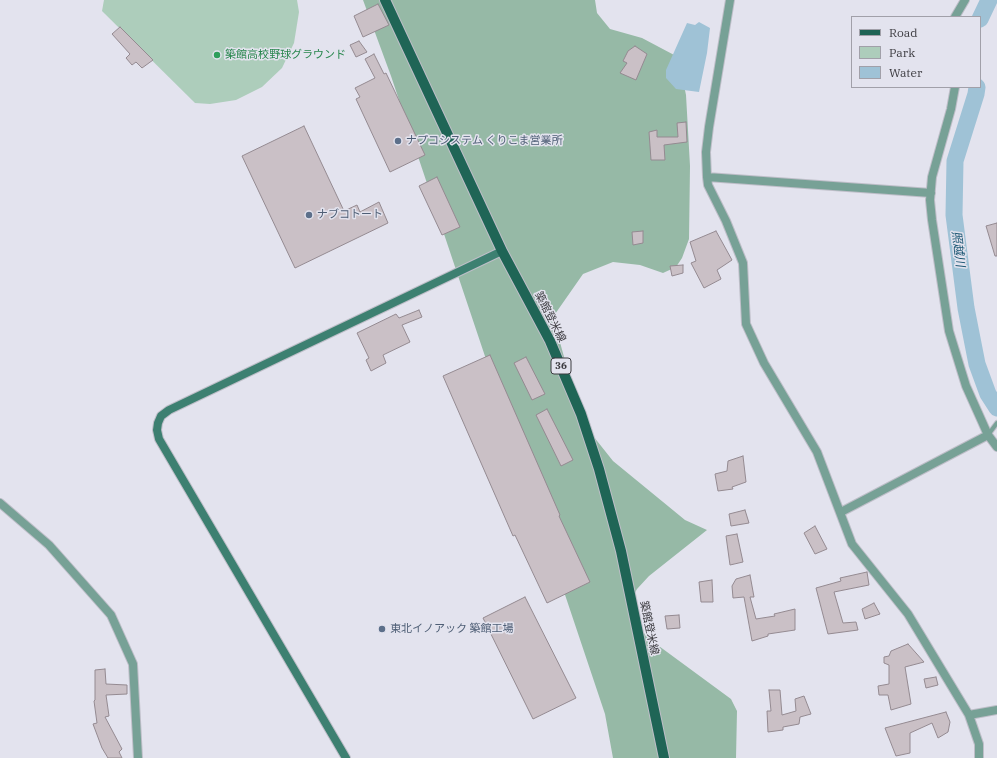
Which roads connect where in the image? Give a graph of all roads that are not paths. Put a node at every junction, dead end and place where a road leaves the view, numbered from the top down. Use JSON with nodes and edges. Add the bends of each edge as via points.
{"nodes":[{"id":1,"x":385,"y":0,"type":"edge"},
{"id":2,"x":730,"y":0,"type":"edge"},
{"id":3,"x":965,"y":0,"type":"edge"},
{"id":4,"x":956,"y":16,"type":"edge"},
{"id":5,"x":955,"y":88,"type":"edge"},
{"id":6,"x":707,"y":177,"type":"junction"},
{"id":7,"x":931,"y":193,"type":"junction"},
{"id":8,"x":502,"y":251,"type":"junction"},
{"id":9,"x":997,"y":424,"type":"edge"},
{"id":10,"x":988,"y":435,"type":"junction"},
{"id":11,"x":997,"y":448,"type":"edge"},
{"id":12,"x":0,"y":503,"type":"edge"},
{"id":13,"x":841,"y":512,"type":"junction"},
{"id":14,"x":997,"y":710,"type":"edge"},
{"id":15,"x":969,"y":715,"type":"junction"},
{"id":16,"x":138,"y":758,"type":"edge"},
{"id":17,"x":346,"y":758,"type":"edge"},
{"id":18,"x":664,"y":758,"type":"edge"},
{"id":19,"x":979,"y":758,"type":"edge"}],
"edges":[{"from":1,"to":8,"type":"main road","name":"築館登米線","number":"36"},
{"from":2,"to":6,"type":"street","via":[[709,127]]},
{"from":3,"to":4,"type":"street"},
{"from":5,"to":7,"type":"street","via":[[932,177]]},
{"from":6,"to":7,"type":"street"},
{"from":6,"to":13,"type":"street","via":[[708,185],[743,263],[746,324],[764,363],[817,452]]},
{"from":7,"to":10,"type":"street","via":[[932,220],[949,331],[966,386]]},
{"from":8,"to":17,"type":"street","via":[[168,410],[158,422],[159,439]]},
{"from":8,"to":18,"type":"main road","name":"築館登米線","number":"36","via":[[550,341],[581,414],[600,469],[621,552]]},
{"from":9,"to":10,"type":"lane"},
{"from":10,"to":11,"type":"street"},
{"from":10,"to":13,"type":"street"},
{"from":12,"to":16,"type":"street","via":[[49,545],[111,615],[133,664]]},
{"from":13,"to":15,"type":"street","via":[[852,544],[908,614]]},
{"from":14,"to":15,"type":"street"},
{"from":15,"to":19,"type":"street","via":[[979,744]]}]}
